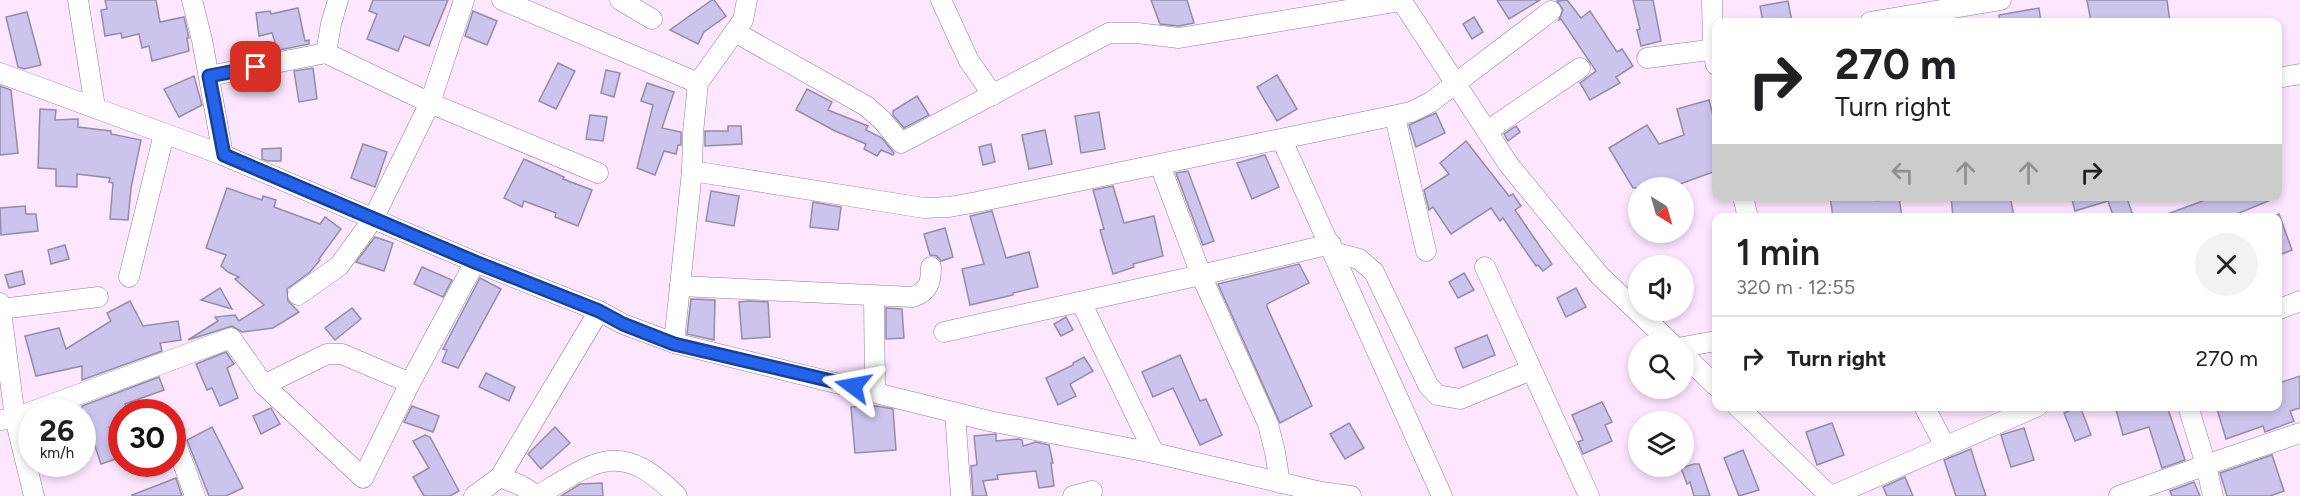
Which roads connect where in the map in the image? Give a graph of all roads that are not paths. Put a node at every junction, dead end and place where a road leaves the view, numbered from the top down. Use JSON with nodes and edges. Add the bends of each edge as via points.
{"nodes":[{"id":1,"x":78,"y":0,"type":"edge"},
{"id":2,"x":192,"y":0,"type":"edge"},
{"id":3,"x":338,"y":0,"type":"edge"},
{"id":4,"x":464,"y":0,"type":"edge"},
{"id":5,"x":502,"y":0,"type":"edge"},
{"id":6,"x":620,"y":0,"type":"edge"},
{"id":7,"x":728,"y":0,"type":"edge"},
{"id":8,"x":747,"y":0,"type":"edge"},
{"id":9,"x":941,"y":0,"type":"edge"},
{"id":10,"x":1401,"y":0,"type":"edge"},
{"id":11,"x":1712,"y":0,"type":"edge"},
{"id":12,"x":2001,"y":0,"type":"edge"},
{"id":13,"x":1551,"y":11,"type":"dead end"},
{"id":14,"x":1713,"y":18,"type":"edge"},
{"id":15,"x":1894,"y":18,"type":"edge"},
{"id":16,"x":652,"y":19,"type":"dead end"},
{"id":17,"x":739,"y":26,"type":"junction"},
{"id":18,"x":326,"y":53,"type":"junction"},
{"id":19,"x":1712,"y":54,"type":"edge"},
{"id":20,"x":1647,"y":58,"type":"dead end"},
{"id":21,"x":1580,"y":68,"type":"dead end"},
{"id":22,"x":0,"y":73,"type":"edge"},
{"id":23,"x":2300,"y":74,"type":"edge"},
{"id":24,"x":209,"y":76,"type":"junction"},
{"id":25,"x":2282,"y":77,"type":"edge"},
{"id":26,"x":698,"y":83,"type":"junction"},
{"id":27,"x":1456,"y":84,"type":"junction"},
{"id":28,"x":993,"y":95,"type":"junction"},
{"id":29,"x":430,"y":103,"type":"junction"},
{"id":30,"x":95,"y":107,"type":"junction"},
{"id":31,"x":1395,"y":117,"type":"junction"},
{"id":32,"x":1486,"y":131,"type":"junction"},
{"id":33,"x":164,"y":135,"type":"junction"},
{"id":34,"x":1282,"y":140,"type":"junction"},
{"id":35,"x":224,"y":155,"type":"junction"},
{"id":36,"x":1160,"y":165,"type":"junction"},
{"id":37,"x":692,"y":171,"type":"junction"},
{"id":38,"x":598,"y":173,"type":"dead end"},
{"id":39,"x":373,"y":219,"type":"junction"},
{"id":40,"x":1332,"y":248,"type":"junction"},
{"id":41,"x":1426,"y":251,"type":"dead end"},
{"id":42,"x":475,"y":262,"type":"junction"},
{"id":43,"x":931,"y":267,"type":"dead end"},
{"id":44,"x":1485,"y":267,"type":"dead end"},
{"id":45,"x":1201,"y":275,"type":"junction"},
{"id":46,"x":129,"y":277,"type":"dead end"},
{"id":47,"x":680,"y":286,"type":"junction"},
{"id":48,"x":298,"y":295,"type":"dead end"},
{"id":49,"x":874,"y":296,"type":"junction"},
{"id":50,"x":98,"y":297,"type":"dead end"},
{"id":51,"x":2300,"y":301,"type":"edge"},
{"id":52,"x":1081,"y":302,"type":"junction"},
{"id":53,"x":1,"y":307,"type":"edge"},
{"id":54,"x":2282,"y":308,"type":"edge"},
{"id":55,"x":599,"y":311,"type":"junction"},
{"id":56,"x":944,"y":332,"type":"dead end"},
{"id":57,"x":1660,"y":333,"type":"edge"},
{"id":58,"x":1712,"y":342,"type":"edge"},
{"id":59,"x":674,"y":344,"type":"junction"},
{"id":60,"x":1694,"y":345,"type":"edge"},
{"id":61,"x":1694,"y":365,"type":"edge"},
{"id":62,"x":1531,"y":370,"type":"junction"},
{"id":63,"x":1712,"y":382,"type":"edge"},
{"id":64,"x":410,"y":383,"type":"junction"},
{"id":65,"x":264,"y":385,"type":"junction"},
{"id":66,"x":875,"y":392,"type":"junction"},
{"id":67,"x":1742,"y":411,"type":"edge"},
{"id":68,"x":1927,"y":411,"type":"edge"},
{"id":69,"x":2026,"y":411,"type":"edge"},
{"id":70,"x":2190,"y":411,"type":"edge"},
{"id":71,"x":955,"y":412,"type":"junction"},
{"id":72,"x":8,"y":419,"type":"edge"},
{"id":73,"x":2300,"y":433,"type":"edge"},
{"id":74,"x":1946,"y":446,"type":"junction"},
{"id":75,"x":1154,"y":453,"type":"junction"},
{"id":76,"x":2206,"y":465,"type":"junction"},
{"id":77,"x":186,"y":471,"type":"edge"},
{"id":78,"x":500,"y":477,"type":"junction"},
{"id":79,"x":1280,"y":483,"type":"junction"},
{"id":80,"x":1300,"y":492,"type":"edge"},
{"id":81,"x":34,"y":496,"type":"edge"},
{"id":82,"x":195,"y":496,"type":"edge"},
{"id":83,"x":474,"y":496,"type":"edge"},
{"id":84,"x":538,"y":496,"type":"edge"},
{"id":85,"x":677,"y":496,"type":"edge"},
{"id":86,"x":961,"y":496,"type":"edge"},
{"id":87,"x":1351,"y":496,"type":"edge"},
{"id":88,"x":1442,"y":496,"type":"edge"},
{"id":89,"x":1589,"y":496,"type":"edge"},
{"id":90,"x":1831,"y":496,"type":"edge"},
{"id":91,"x":2119,"y":496,"type":"edge"},
{"id":92,"x":2213,"y":496,"type":"edge"}],
"edges":[{"from":1,"to":30,"type":"street"},
{"from":2,"to":24,"type":"street"},
{"from":3,"to":18,"type":"street"},
{"from":4,"to":29,"type":"street"},
{"from":5,"to":26,"type":"street"},
{"from":6,"to":16,"type":"street"},
{"from":7,"to":17,"type":"street"},
{"from":8,"to":17,"type":"street"},
{"from":9,"to":28,"type":"street","via":[[969,61]]},
{"from":10,"to":27,"type":"street"},
{"from":10,"to":28,"type":"street","via":[[1179,38],[1109,33]]},
{"from":11,"to":14,"type":"street"},
{"from":12,"to":15,"type":"street"},
{"from":13,"to":27,"type":"street"},
{"from":17,"to":26,"type":"street"},
{"from":17,"to":28,"type":"street","via":[[866,106],[900,143]]},
{"from":18,"to":24,"type":"street"},
{"from":18,"to":29,"type":"street"},
{"from":19,"to":20,"type":"street"},
{"from":21,"to":32,"type":"street"},
{"from":22,"to":30,"type":"street"},
{"from":23,"to":25,"type":"street"},
{"from":24,"to":35,"type":"street"},
{"from":26,"to":37,"type":"street"},
{"from":27,"to":31,"type":"street","via":[[1431,102]]},
{"from":27,"to":32,"type":"street"},
{"from":29,"to":38,"type":"street"},
{"from":29,"to":39,"type":"street"},
{"from":30,"to":33,"type":"street"},
{"from":31,"to":34,"type":"street"},
{"from":31,"to":41,"type":"street"},
{"from":32,"to":57,"type":"street","via":[[1600,276]]},
{"from":33,"to":35,"type":"street"},
{"from":33,"to":46,"type":"street"},
{"from":34,"to":36,"type":"street"},
{"from":34,"to":40,"type":"street"},
{"from":35,"to":39,"type":"street"},
{"from":36,"to":37,"type":"street","via":[[977,202],[924,208]]},
{"from":36,"to":45,"type":"street"},
{"from":37,"to":47,"type":"street"},
{"from":39,"to":42,"type":"street"},
{"from":39,"to":48,"type":"street","via":[[339,266]]},
{"from":40,"to":45,"type":"street"},
{"from":40,"to":62,"type":"street","via":[[1359,259],[1374,272],[1428,385],[1437,395],[1460,399]]},
{"from":40,"to":88,"type":"street"},
{"from":42,"to":55,"type":"street"},
{"from":42,"to":64,"type":"street"},
{"from":43,"to":49,"type":"street","via":[[931,279],[922,294]]},
{"from":44,"to":62,"type":"street"},
{"from":45,"to":52,"type":"street"},
{"from":45,"to":79,"type":"street","via":[[1268,424]]},
{"from":47,"to":49,"type":"street"},
{"from":47,"to":59,"type":"street"},
{"from":49,"to":66,"type":"street"},
{"from":50,"to":53,"type":"street"},
{"from":51,"to":54,"type":"street"},
{"from":52,"to":56,"type":"street"},
{"from":52,"to":75,"type":"street"},
{"from":53,"to":72,"type":"street"},
{"from":55,"to":59,"type":"street"},
{"from":55,"to":78,"type":"street"},
{"from":58,"to":60,"type":"street"},
{"from":59,"to":66,"type":"street"},
{"from":61,"to":63,"type":"street"},
{"from":62,"to":89,"type":"street"},
{"from":64,"to":65,"type":"street","via":[[342,354],[327,354]]},
{"from":64,"to":65,"type":"street","via":[[363,478]]},
{"from":65,"to":72,"type":"street","via":[[231,338]]},
{"from":66,"to":71,"type":"street"},
{"from":67,"to":90,"type":"street"},
{"from":68,"to":74,"type":"street"},
{"from":69,"to":74,"type":"street"},
{"from":70,"to":76,"type":"street"},
{"from":71,"to":75,"type":"street"},
{"from":71,"to":86,"type":"street"},
{"from":72,"to":81,"type":"street"},
{"from":73,"to":76,"type":"street"},
{"from":74,"to":90,"type":"street"},
{"from":75,"to":79,"type":"street"},
{"from":76,"to":91,"type":"street"},
{"from":76,"to":92,"type":"street"},
{"from":77,"to":82,"type":"street"},
{"from":78,"to":83,"type":"street"},
{"from":78,"to":84,"type":"street"},
{"from":79,"to":80,"type":"street"},
{"from":80,"to":87,"type":"street"},
{"from":84,"to":85,"type":"street","via":[[588,465],[616,460],[659,478]]}]}
